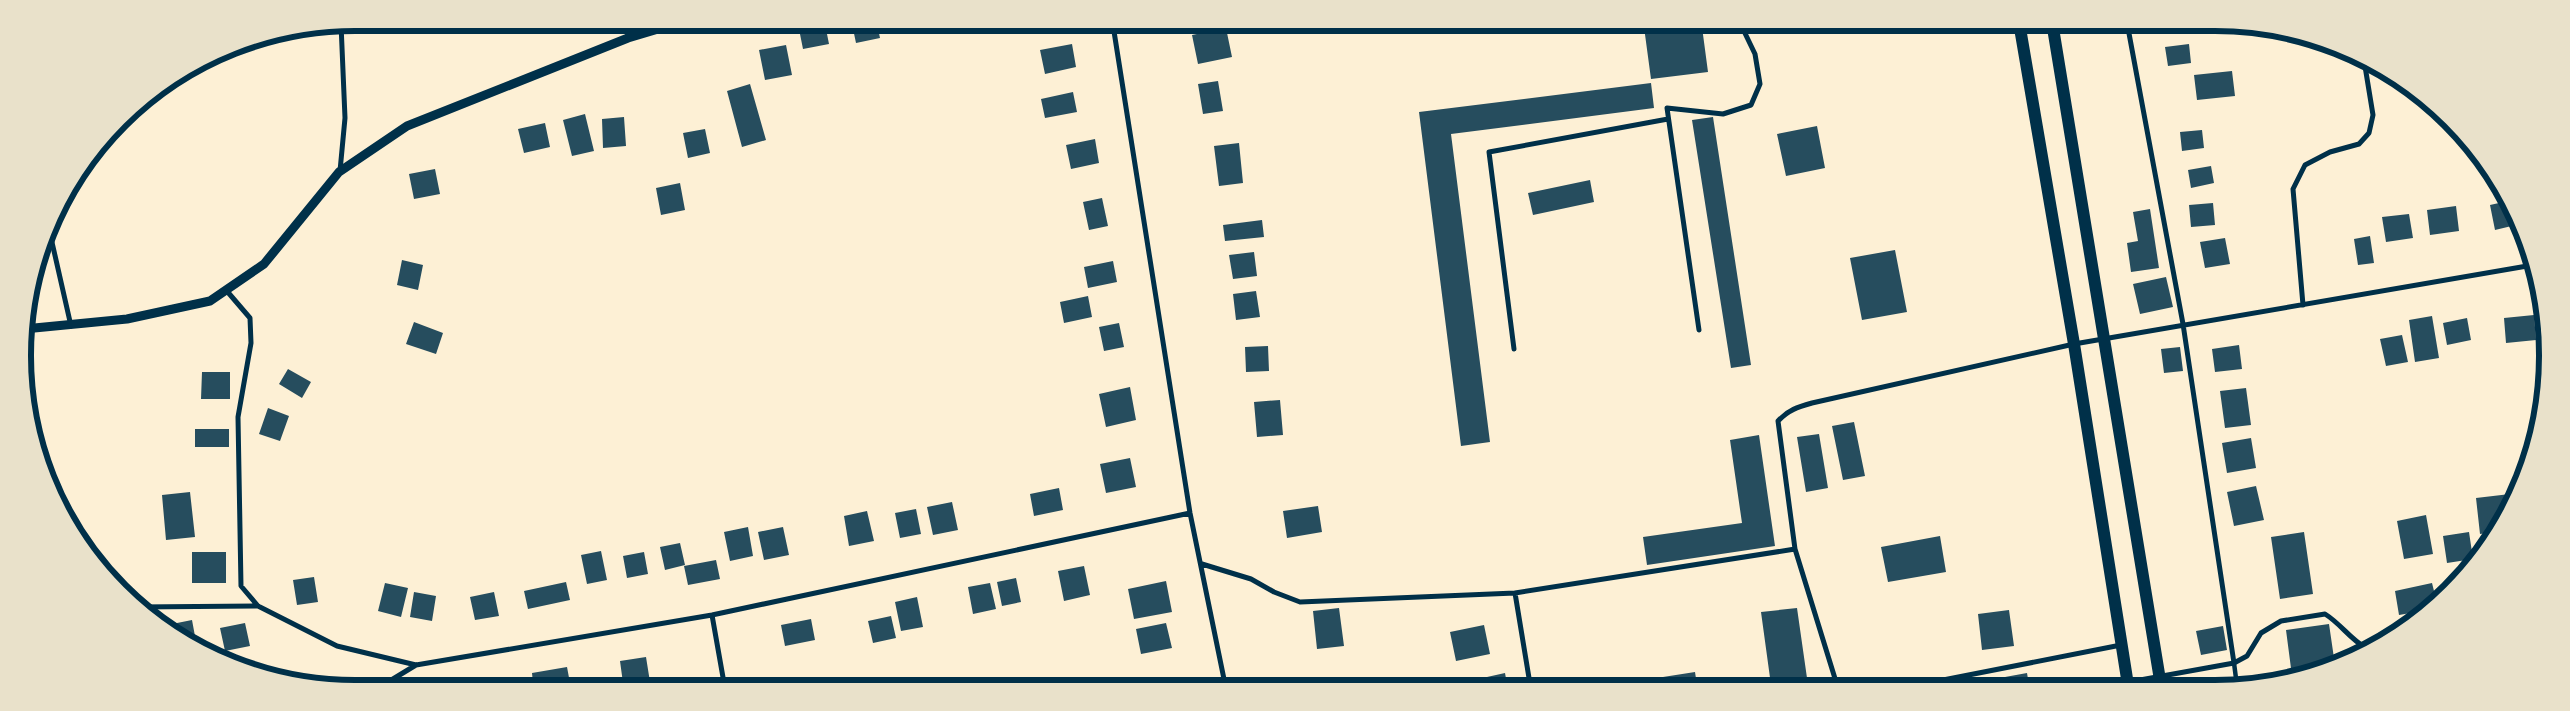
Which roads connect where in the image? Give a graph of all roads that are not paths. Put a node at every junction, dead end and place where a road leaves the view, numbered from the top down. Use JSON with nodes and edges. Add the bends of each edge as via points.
{"nodes":[{"id":1,"x":628,"y":31,"type":"edge"},
{"id":2,"x":652,"y":31,"type":"edge"},
{"id":3,"x":1114,"y":31,"type":"edge"},
{"id":4,"x":1744,"y":31,"type":"edge"},
{"id":5,"x":2021,"y":31,"type":"edge"},
{"id":6,"x":2054,"y":31,"type":"edge"},
{"id":7,"x":2129,"y":31,"type":"edge"},
{"id":8,"x":341,"y":32,"type":"edge"},
{"id":9,"x":628,"y":38,"type":"junction"},
{"id":10,"x":2365,"y":69,"type":"edge"},
{"id":11,"x":1668,"y":119,"type":"junction"},
{"id":12,"x":339,"y":172,"type":"junction"},
{"id":13,"x":52,"y":242,"type":"edge"},
{"id":14,"x":2526,"y":266,"type":"edge"},
{"id":15,"x":226,"y":290,"type":"junction"},
{"id":16,"x":2303,"y":305,"type":"junction"},
{"id":17,"x":2183,"y":324,"type":"junction"},
{"id":18,"x":70,"y":326,"type":"junction"},
{"id":19,"x":33,"y":328,"type":"edge"},
{"id":20,"x":1699,"y":330,"type":"dead end"},
{"id":21,"x":2106,"y":339,"type":"junction"},
{"id":22,"x":2074,"y":344,"type":"junction"},
{"id":23,"x":1514,"y":349,"type":"dead end"},
{"id":24,"x":1190,"y":512,"type":"junction"},
{"id":25,"x":1795,"y":549,"type":"junction"},
{"id":26,"x":1202,"y":564,"type":"junction"},
{"id":27,"x":1515,"y":593,"type":"junction"},
{"id":28,"x":258,"y":606,"type":"junction"},
{"id":29,"x":151,"y":607,"type":"edge"},
{"id":30,"x":712,"y":615,"type":"junction"},
{"id":31,"x":2121,"y":645,"type":"junction"},
{"id":32,"x":2360,"y":645,"type":"edge"},
{"id":33,"x":2234,"y":664,"type":"junction"},
{"id":34,"x":416,"y":665,"type":"junction"},
{"id":35,"x":2236,"y":679,"type":"edge"},
{"id":36,"x":391,"y":680,"type":"edge"},
{"id":37,"x":723,"y":680,"type":"edge"},
{"id":38,"x":1225,"y":680,"type":"edge"},
{"id":39,"x":1529,"y":680,"type":"edge"},
{"id":40,"x":1834,"y":680,"type":"edge"},
{"id":41,"x":1943,"y":680,"type":"edge"},
{"id":42,"x":2127,"y":680,"type":"edge"},
{"id":43,"x":2160,"y":680,"type":"edge"},
{"id":44,"x":2164,"y":680,"type":"edge"}],
"edges":[{"from":1,"to":9,"type":"street"},
{"from":2,"to":9,"type":"street"},
{"from":3,"to":24,"type":"street"},
{"from":4,"to":11,"type":"street","via":[[1755,54],[1760,84],[1752,105],[1723,114],[1666,108]]},
{"from":5,"to":22,"type":"main road"},
{"from":6,"to":21,"type":"main road"},
{"from":7,"to":17,"type":"street"},
{"from":8,"to":12,"type":"street","via":[[345,118]]},
{"from":9,"to":12,"type":"street","via":[[407,126]]},
{"from":10,"to":16,"type":"street","via":[[2373,115],[2369,133],[2360,144],[2330,152],[2305,165],[2293,189]]},
{"from":11,"to":20,"type":"street"},
{"from":11,"to":23,"type":"street","via":[[1489,152]]},
{"from":12,"to":15,"type":"street","via":[[264,264]]},
{"from":13,"to":18,"type":"street"},
{"from":14,"to":16,"type":"street"},
{"from":15,"to":18,"type":"street","via":[[210,301],[127,319]]},
{"from":15,"to":28,"type":"street","via":[[250,318],[251,343],[238,417],[239,532],[241,586]]},
{"from":16,"to":17,"type":"street"},
{"from":17,"to":21,"type":"street"},
{"from":17,"to":33,"type":"street"},
{"from":18,"to":19,"type":"street"},
{"from":21,"to":22,"type":"street"},
{"from":21,"to":43,"type":"main road"},
{"from":22,"to":25,"type":"street","via":[[1793,408],[1778,421]]},
{"from":22,"to":31,"type":"main road"},
{"from":24,"to":26,"type":"street"},
{"from":24,"to":30,"type":"street"},
{"from":25,"to":27,"type":"street"},
{"from":25,"to":40,"type":"street"},
{"from":26,"to":27,"type":"street","via":[[1251,579],[1300,602]]},
{"from":26,"to":38,"type":"street"},
{"from":27,"to":39,"type":"street"},
{"from":28,"to":29,"type":"street"},
{"from":28,"to":34,"type":"street","via":[[337,646]]},
{"from":30,"to":34,"type":"street"},
{"from":30,"to":37,"type":"street"},
{"from":31,"to":41,"type":"street"},
{"from":31,"to":42,"type":"main road"},
{"from":32,"to":33,"type":"street","via":[[2341,624],[2325,614],[2281,621],[2261,633],[2247,656]]},
{"from":33,"to":35,"type":"street"},
{"from":33,"to":44,"type":"street"},
{"from":34,"to":36,"type":"street"}]}
